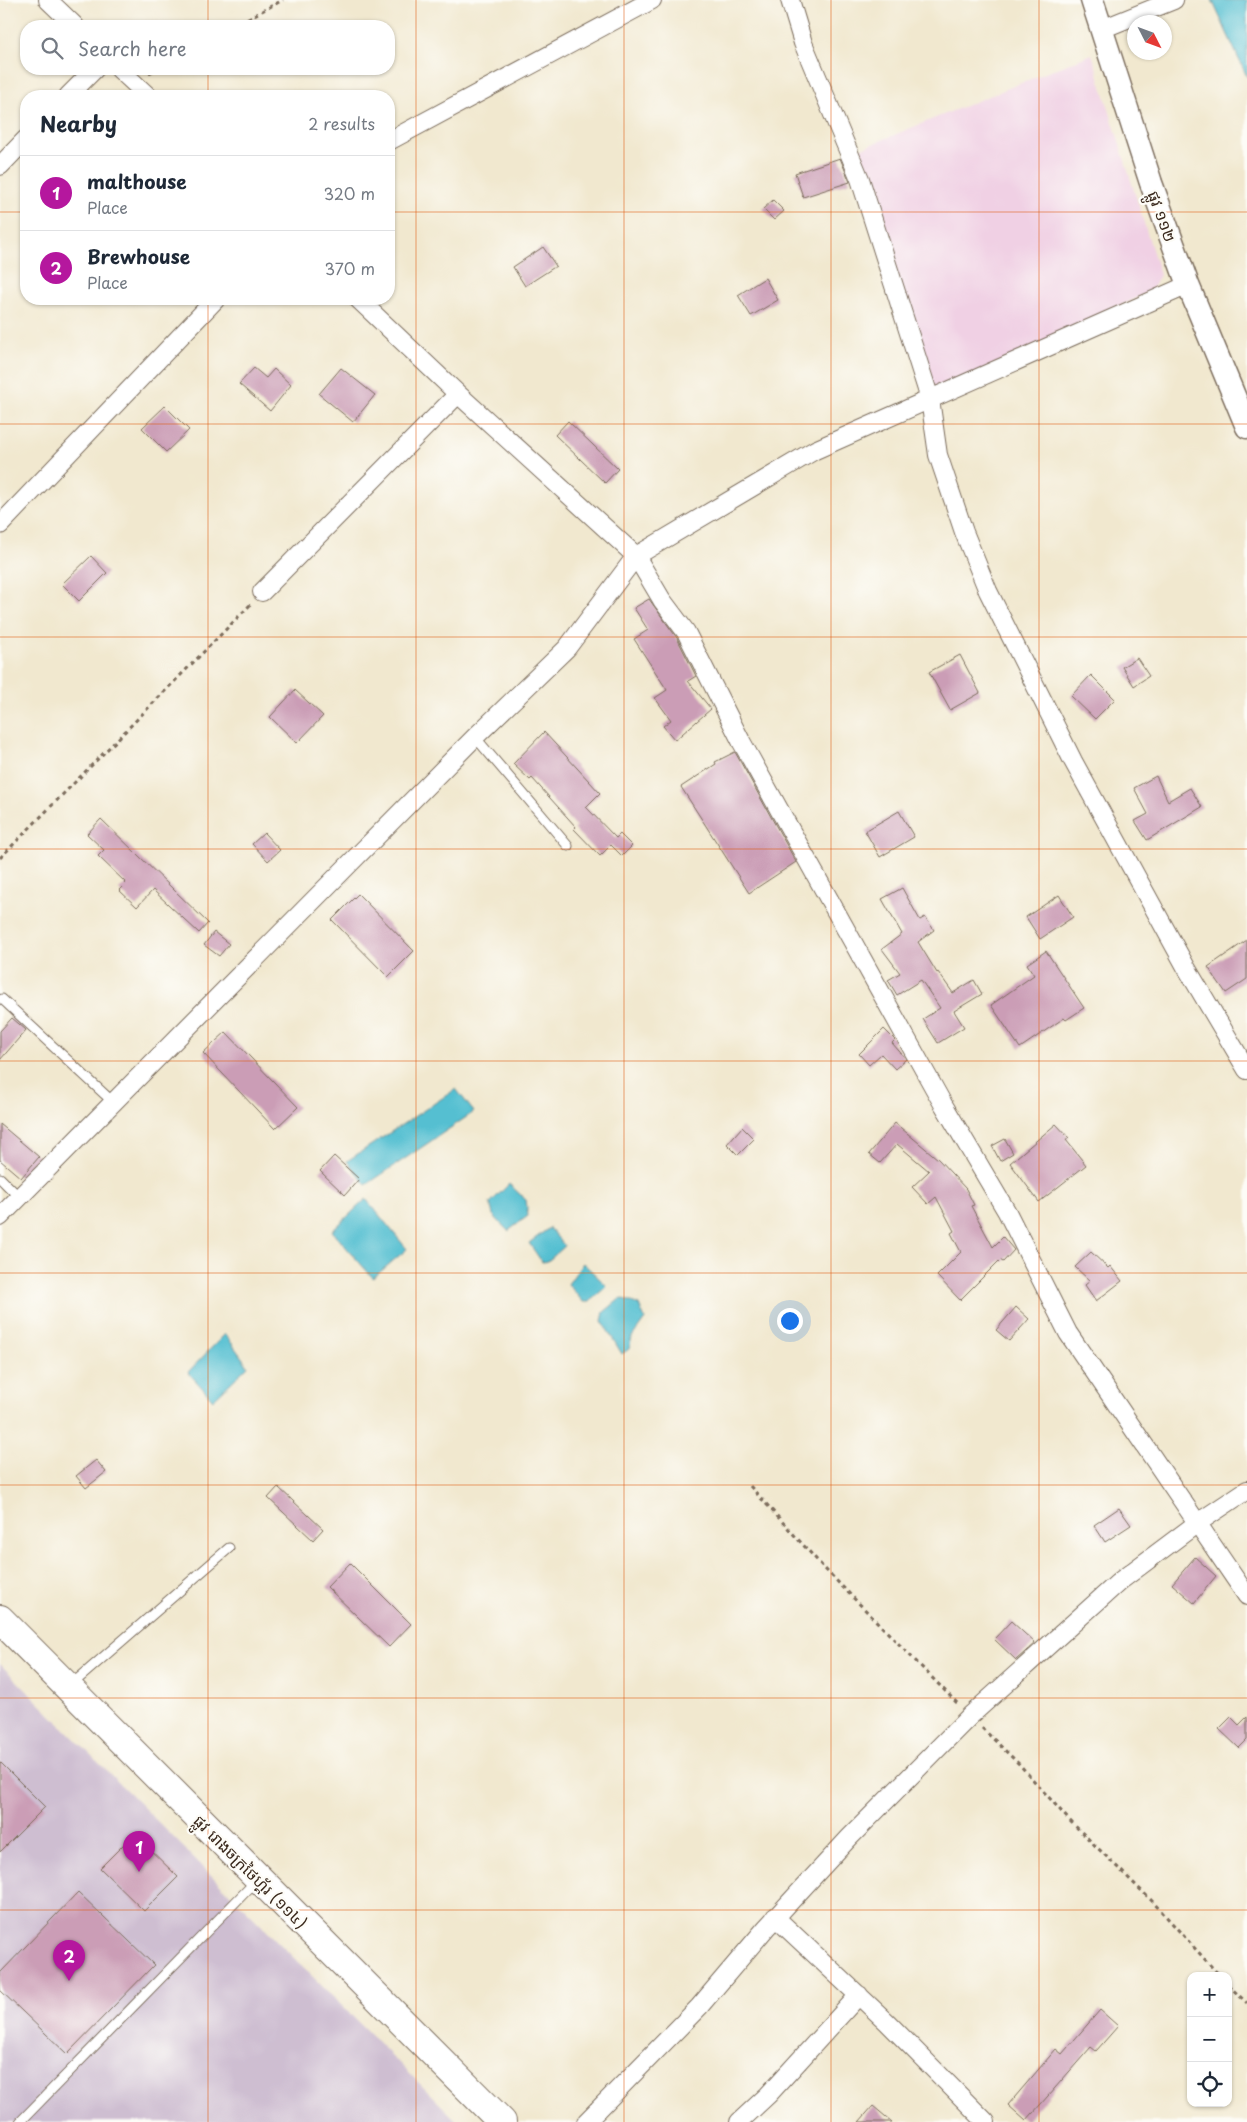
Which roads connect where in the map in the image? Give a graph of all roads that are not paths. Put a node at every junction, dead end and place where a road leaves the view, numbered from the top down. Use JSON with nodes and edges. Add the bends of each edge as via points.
{"nodes":[{"id":1,"x":48,"y":0,"type":"edge"},
{"id":2,"x":652,"y":0,"type":"edge"},
{"id":3,"x":790,"y":0,"type":"edge"},
{"id":4,"x":1092,"y":0,"type":"edge"},
{"id":5,"x":1174,"y":0,"type":"edge"},
{"id":6,"x":69,"y":20,"type":"edge"},
{"id":7,"x":1102,"y":29,"type":"junction"},
{"id":8,"x":89,"y":75,"type":"edge"},
{"id":9,"x":126,"y":75,"type":"edge"},
{"id":10,"x":74,"y":90,"type":"edge"},
{"id":11,"x":142,"y":90,"type":"edge"},
{"id":12,"x":395,"y":138,"type":"edge"},
{"id":13,"x":20,"y":145,"type":"edge"},
{"id":14,"x":0,"y":166,"type":"edge"},
{"id":15,"x":1188,"y":285,"type":"junction"},
{"id":16,"x":210,"y":305,"type":"edge"},
{"id":17,"x":364,"y":305,"type":"edge"},
{"id":18,"x":458,"y":394,"type":"junction"},
{"id":19,"x":930,"y":399,"type":"junction"},
{"id":20,"x":1247,"y":427,"type":"edge"},
{"id":21,"x":0,"y":525,"type":"edge"},
{"id":22,"x":636,"y":556,"type":"junction"},
{"id":23,"x":262,"y":592,"type":"road end"},
{"id":24,"x":475,"y":737,"type":"junction"},
{"id":25,"x":568,"y":846,"type":"dead end"},
{"id":26,"x":2,"y":999,"type":"dead end"},
{"id":27,"x":1247,"y":1070,"type":"edge"},
{"id":28,"x":114,"y":1103,"type":"junction"},
{"id":29,"x":0,"y":1178,"type":"edge"},
{"id":30,"x":19,"y":1198,"type":"junction"},
{"id":31,"x":0,"y":1217,"type":"edge"},
{"id":32,"x":1247,"y":1490,"type":"edge"},
{"id":33,"x":1196,"y":1524,"type":"junction"},
{"id":34,"x":229,"y":1548,"type":"dead end"},
{"id":35,"x":1247,"y":1596,"type":"edge"},
{"id":36,"x":0,"y":1619,"type":"edge"},
{"id":37,"x":68,"y":1688,"type":"junction"},
{"id":38,"x":259,"y":1878,"type":"junction"},
{"id":39,"x":775,"y":1917,"type":"junction"},
{"id":40,"x":859,"y":1995,"type":"junction"},
{"id":41,"x":20,"y":2122,"type":"edge"},
{"id":42,"x":502,"y":2122,"type":"edge"},
{"id":43,"x":586,"y":2122,"type":"edge"},
{"id":44,"x":739,"y":2122,"type":"edge"},
{"id":45,"x":986,"y":2122,"type":"edge"}],
"edges":[{"from":1,"to":6,"type":"street"},
{"from":2,"to":12,"type":"street"},
{"from":3,"to":19,"type":"street","via":[[803,43],[860,179]]},
{"from":4,"to":7,"type":"street","name":"ផ្លូវ ១១២"},
{"from":5,"to":7,"type":"street"},
{"from":7,"to":15,"type":"street","name":"ផ្លូវ ១១២","via":[[1151,183]]},
{"from":8,"to":10,"type":"street"},
{"from":9,"to":11,"type":"street"},
{"from":13,"to":14,"type":"street"},
{"from":15,"to":19,"type":"street"},
{"from":15,"to":20,"type":"street","name":"ផ្លូវ ១១២"},
{"from":16,"to":21,"type":"street"},
{"from":17,"to":18,"type":"street"},
{"from":18,"to":22,"type":"street"},
{"from":18,"to":23,"type":"street"},
{"from":19,"to":22,"type":"street","via":[[815,450]]},
{"from":19,"to":27,"type":"street","via":[[938,455],[988,591],[1073,761],[1186,967]]},
{"from":22,"to":24,"type":"street","via":[[567,648]]},
{"from":22,"to":33,"type":"street","via":[[686,632],[741,741],[943,1104],[1007,1212],[1068,1333]]},
{"from":24,"to":25,"type":"lane"},
{"from":24,"to":28,"type":"street"},
{"from":26,"to":28,"type":"lane"},
{"from":28,"to":30,"type":"street"},
{"from":29,"to":30,"type":"lane"},
{"from":30,"to":31,"type":"street"},
{"from":32,"to":33,"type":"street"},
{"from":33,"to":35,"type":"street"},
{"from":33,"to":39,"type":"street","via":[[1120,1581],[970,1716]]},
{"from":34,"to":37,"type":"lane"},
{"from":36,"to":37,"type":"main road","name":"ផ្លូវ រោងចក្រថៃហ្គ័រ (១១៤)"},
{"from":37,"to":38,"type":"main road","name":"ផ្លូវ រោងចក្រថៃហ្គ័រ (១១៤)"},
{"from":38,"to":41,"type":"lane"},
{"from":38,"to":42,"type":"main road","name":"ផ្លូវ រោងចក្រថៃហ្គ័រ (១១៤)"},
{"from":39,"to":40,"type":"street"},
{"from":39,"to":43,"type":"street","via":[[699,2006]]},
{"from":40,"to":44,"type":"street","via":[[768,2095]]},
{"from":40,"to":45,"type":"street"}]}
